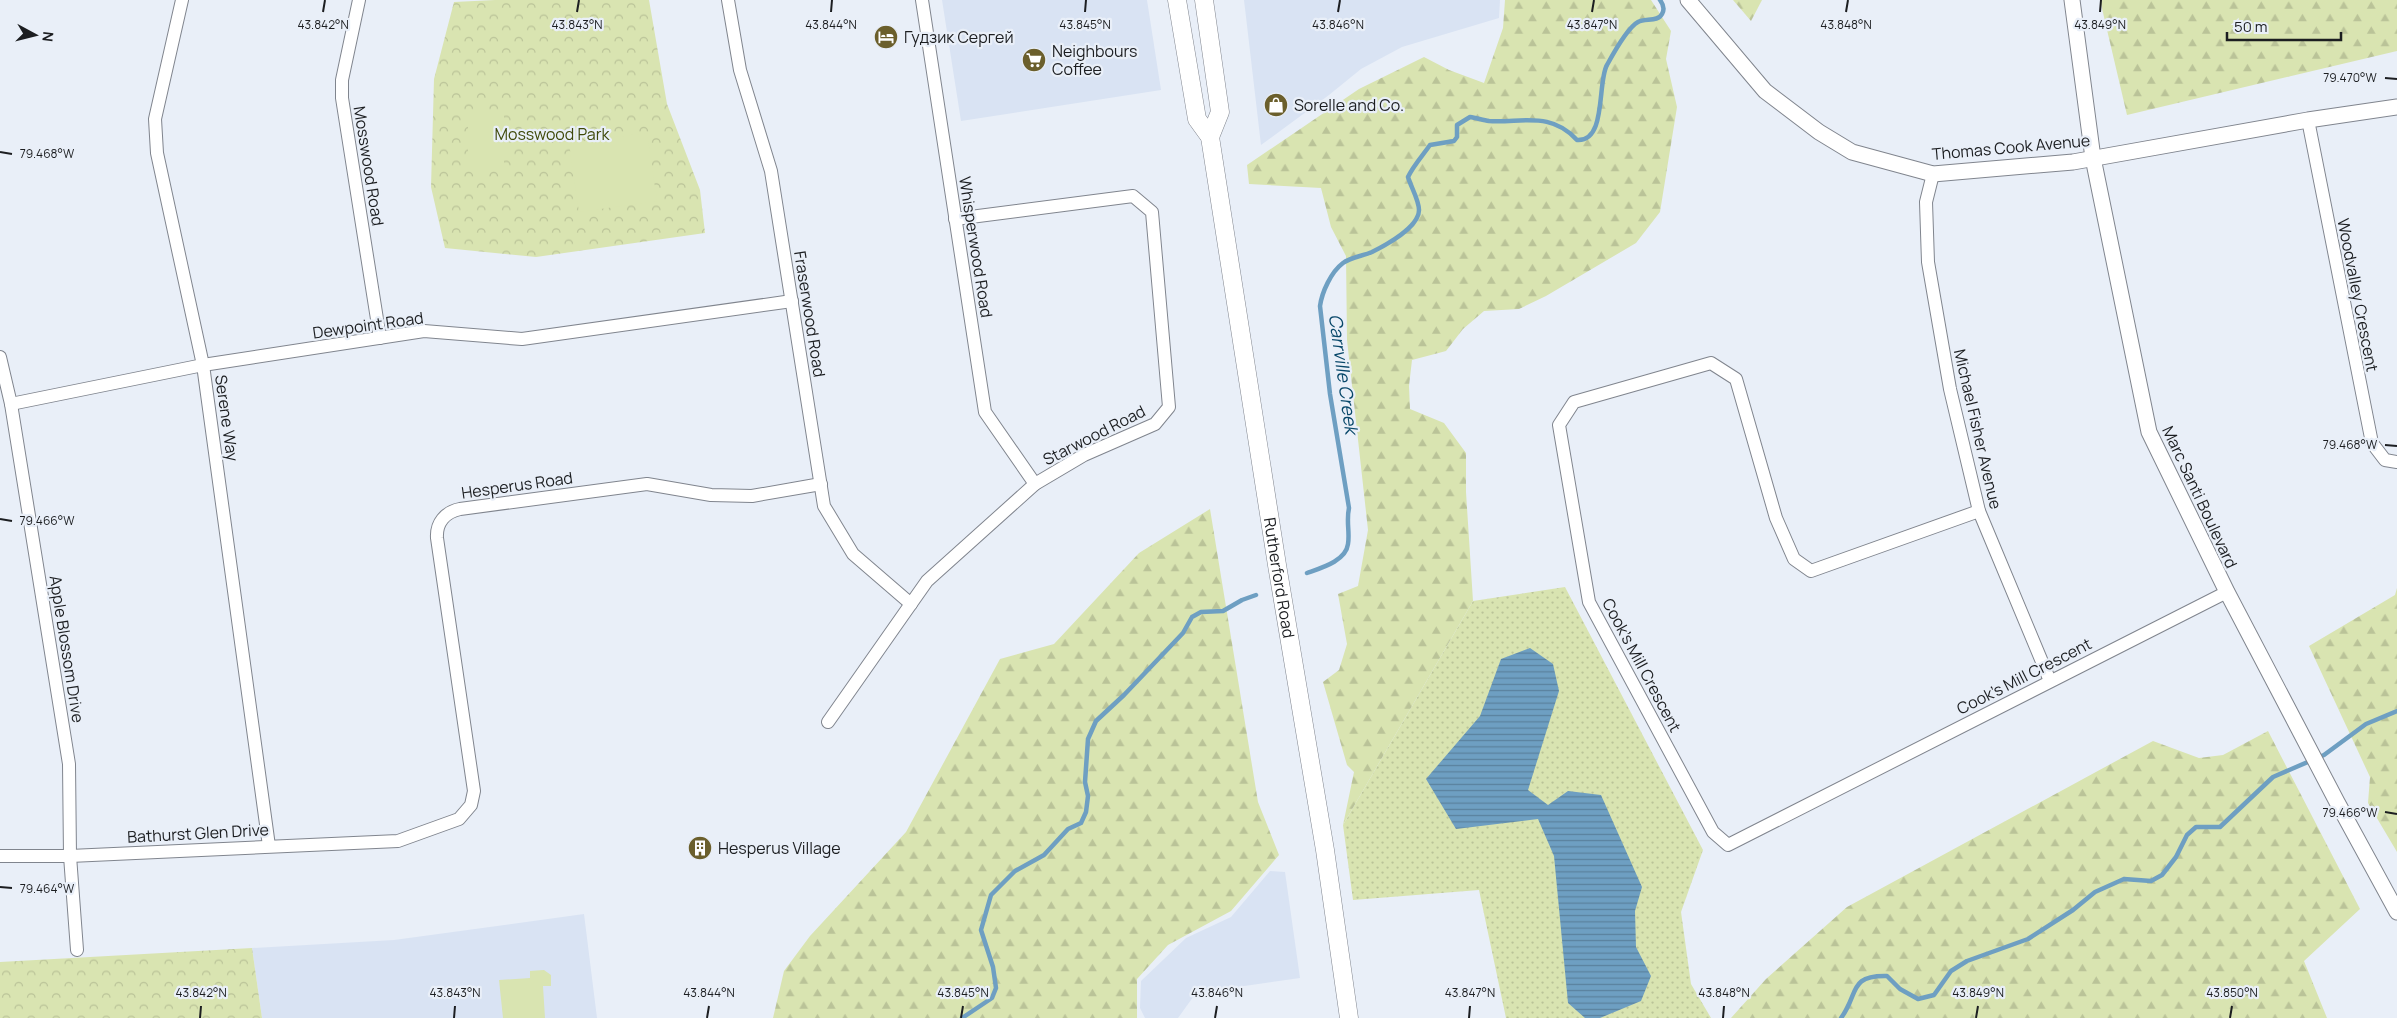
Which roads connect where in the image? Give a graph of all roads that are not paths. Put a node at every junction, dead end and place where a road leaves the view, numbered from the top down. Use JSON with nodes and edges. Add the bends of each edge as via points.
{"nodes":[{"id":1,"x":182,"y":0,"type":"edge"},
{"id":2,"x":360,"y":0,"type":"edge"},
{"id":3,"x":728,"y":0,"type":"edge"},
{"id":4,"x":922,"y":0,"type":"edge"},
{"id":5,"x":1177,"y":0,"type":"edge"},
{"id":6,"x":1204,"y":0,"type":"edge"},
{"id":7,"x":1688,"y":0,"type":"edge"},
{"id":8,"x":2072,"y":0,"type":"edge"},
{"id":9,"x":2397,"y":107,"type":"edge"},
{"id":10,"x":2308,"y":120,"type":"junction"},
{"id":11,"x":1210,"y":137,"type":"junction"},
{"id":12,"x":2093,"y":158,"type":"junction"},
{"id":13,"x":1933,"y":174,"type":"junction"},
{"id":14,"x":955,"y":219,"type":"junction"},
{"id":15,"x":792,"y":302,"type":"junction"},
{"id":16,"x":380,"y":338,"type":"junction"},
{"id":17,"x":0,"y":357,"type":"edge"},
{"id":18,"x":203,"y":365,"type":"junction"},
{"id":19,"x":11,"y":404,"type":"junction"},
{"id":20,"x":2397,"y":462,"type":"edge"},
{"id":21,"x":821,"y":484,"type":"junction"},
{"id":22,"x":1035,"y":484,"type":"junction"},
{"id":23,"x":1979,"y":511,"type":"junction"},
{"id":24,"x":2227,"y":592,"type":"junction"},
{"id":25,"x":911,"y":604,"type":"junction"},
{"id":26,"x":2050,"y":681,"type":"junction"},
{"id":27,"x":828,"y":722,"type":"dead end"},
{"id":28,"x":398,"y":841,"type":"joint"},
{"id":29,"x":270,"y":846,"type":"junction"},
{"id":30,"x":0,"y":856,"type":"edge"},
{"id":31,"x":70,"y":856,"type":"junction"},
{"id":32,"x":2397,"y":912,"type":"edge"},
{"id":33,"x":76,"y":950,"type":"dead end"},
{"id":34,"x":1350,"y":1018,"type":"edge"}],
"edges":[{"from":1,"to":18,"type":"street","name":"Serene Way","via":[[155,119],[157,144]]},
{"from":2,"to":16,"type":"street","name":"Mosswood Road","via":[[342,80],[342,98]]},
{"from":3,"to":15,"type":"street","name":"Fraserwood Road","via":[[740,70],[771,171]]},
{"from":4,"to":14,"type":"street","name":"Whisperwood Road"},
{"from":5,"to":11,"type":"main road","name":"Rutherford Road","via":[[1197,119]]},
{"from":6,"to":11,"type":"main road","via":[[1220,112]]},
{"from":7,"to":13,"type":"street","name":"Thomas Cook Avenue","via":[[1765,92],[1819,132],[1852,152]]},
{"from":8,"to":12,"type":"street","name":"Marc Santi Boulevard"},
{"from":9,"to":10,"type":"street","name":"Thomas Cook Avenue"},
{"from":10,"to":12,"type":"street","name":"Thomas Cook Avenue"},
{"from":10,"to":20,"type":"street","name":"Woodvalley Crescent","via":[[2372,443],[2385,460]]},
{"from":11,"to":34,"type":"main road","name":"Rutherford Road"},
{"from":12,"to":13,"type":"street","name":"Thomas Cook Avenue"},
{"from":12,"to":24,"type":"street","name":"Marc Santi Boulevard","via":[[2149,432]]},
{"from":13,"to":23,"type":"street","name":"Michael Fisher Avenue","via":[[1926,202],[1928,262],[1950,390]]},
{"from":14,"to":22,"type":"street","name":"Whisperwood Road","via":[[985,412]]},
{"from":14,"to":22,"type":"street","name":"Starwood Road","via":[[1133,196],[1152,212],[1169,407],[1155,424],[1084,455]]},
{"from":15,"to":16,"type":"street","name":"Dewpoint Road","via":[[522,339],[424,331]]},
{"from":15,"to":21,"type":"street","name":"Fraserwood Road"},
{"from":16,"to":18,"type":"street","name":"Dewpoint Road"},
{"from":17,"to":19,"type":"street","name":"Apple Blossom Drive"},
{"from":18,"to":19,"type":"street","name":"Dewpoint Road"},
{"from":18,"to":29,"type":"street","name":"Serene Way"},
{"from":19,"to":31,"type":"street","name":"Apple Blossom Drive","via":[[69,764]]},
{"from":21,"to":25,"type":"street","name":"Fraserwood Road","via":[[824,506],[853,554]]},
{"from":21,"to":28,"type":"street","name":"Hesperus Road","via":[[752,496],[711,495],[647,484],[451,511],[439,523],[437,538],[474,794],[469,808],[459,819]]},
{"from":22,"to":25,"type":"street","name":"Starwood Road","via":[[927,581]]},
{"from":23,"to":26,"type":"street","name":"Michael Fisher Avenue"},
{"from":23,"to":26,"type":"street","name":"Cook's Mill Crescent","via":[[1812,571],[1794,559],[1776,518],[1736,379],[1711,363],[1574,402],[1559,425],[1589,602],[1714,832],[1728,845]]},
{"from":24,"to":26,"type":"street","name":"Cook's Mill Crescent"},
{"from":24,"to":32,"type":"street","name":"Marc Santi Boulevard"},
{"from":25,"to":27,"type":"street","name":"Starwood Road"},
{"from":28,"to":29,"type":"street","name":"Bathurst Glen Drive"},
{"from":29,"to":31,"type":"street","name":"Bathurst Glen Drive"},
{"from":30,"to":31,"type":"street","name":"Bathurst Glen Drive"},
{"from":31,"to":33,"type":"street","name":"Apple Blossom Drive"}]}
